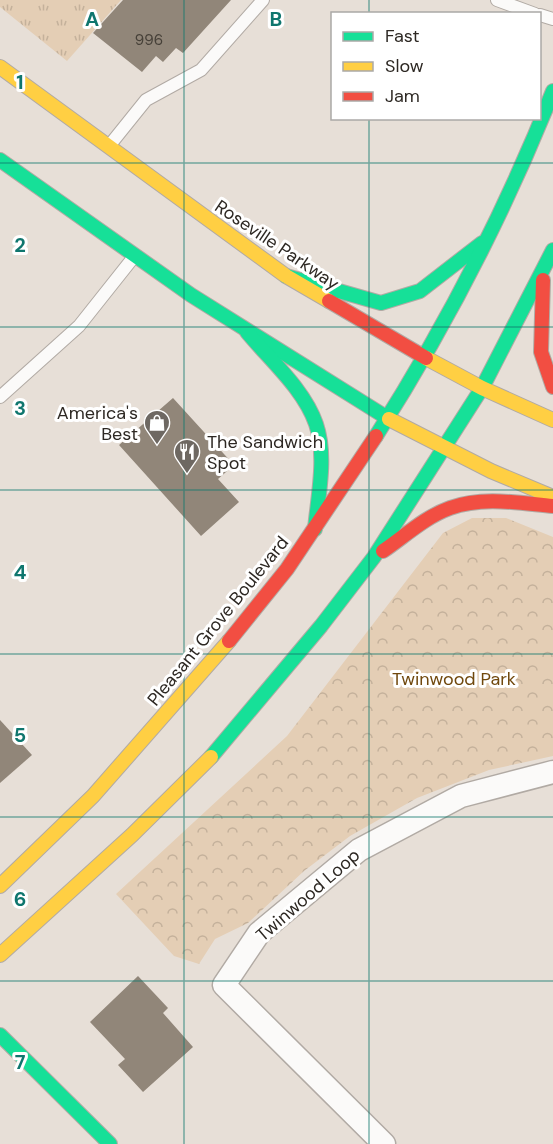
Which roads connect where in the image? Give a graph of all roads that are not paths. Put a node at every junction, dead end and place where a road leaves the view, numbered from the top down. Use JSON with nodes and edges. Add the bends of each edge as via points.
{"nodes":[{"id":1,"x":263,"y":0,"type":"edge"},
{"id":2,"x":497,"y":0,"type":"edge"},
{"id":3,"x":532,"y":12,"type":"edge"},
{"id":4,"x":0,"y":67,"type":"edge"},
{"id":5,"x":553,"y":91,"type":"edge"},
{"id":6,"x":108,"y":147,"type":"junction"},
{"id":7,"x":0,"y":160,"type":"edge"},
{"id":8,"x":489,"y":238,"type":"junction"},
{"id":9,"x":553,"y":250,"type":"edge"},
{"id":10,"x":133,"y":258,"type":"junction"},
{"id":11,"x":544,"y":270,"type":"junction"},
{"id":12,"x":286,"y":276,"type":"junction"},
{"id":13,"x":247,"y":332,"type":"junction"},
{"id":14,"x":426,"y":358,"type":"junction"},
{"id":15,"x":553,"y":387,"type":"edge"},
{"id":16,"x":482,"y":388,"type":"junction"},
{"id":17,"x":0,"y":397,"type":"edge"},
{"id":18,"x":389,"y":419,"type":"junction"},
{"id":19,"x":553,"y":420,"type":"edge"},
{"id":20,"x":443,"y":448,"type":"junction"},
{"id":21,"x":553,"y":497,"type":"edge"},
{"id":22,"x":553,"y":506,"type":"edge"},
{"id":23,"x":315,"y":529,"type":"junction"},
{"id":24,"x":374,"y":557,"type":"junction"},
{"id":25,"x":553,"y":772,"type":"edge"},
{"id":26,"x":0,"y":886,"type":"edge"},
{"id":27,"x":0,"y":955,"type":"edge"},
{"id":28,"x":0,"y":1035,"type":"edge"},
{"id":29,"x":110,"y":1144,"type":"edge"},
{"id":30,"x":384,"y":1144,"type":"edge"}],
"edges":[{"from":1,"to":6,"type":"lane","via":[[201,70],[146,100]]},
{"from":2,"to":3,"type":"lane"},
{"from":4,"to":6,"type":"main road","name":"Roseville Parkway"},
{"from":5,"to":8,"type":"main road","name":"Pleasant Grove Boulevard","via":[[529,154]]},
{"from":6,"to":12,"type":"main road","name":"Roseville Parkway"},
{"from":7,"to":10,"type":"main road"},
{"from":8,"to":12,"type":"main road","via":[[420,291],[381,303]]},
{"from":8,"to":14,"type":"main road","name":"Pleasant Grove Boulevard"},
{"from":9,"to":11,"type":"main road"},
{"from":10,"to":13,"type":"main road"},
{"from":10,"to":17,"type":"lane","via":[[79,326]]},
{"from":11,"to":15,"type":"main road","via":[[541,352]]},
{"from":11,"to":16,"type":"main road"},
{"from":12,"to":14,"type":"main road","name":"Roseville Parkway"},
{"from":13,"to":18,"type":"main road"},
{"from":13,"to":23,"type":"main road","via":[[312,414],[320,458]]},
{"from":14,"to":16,"type":"main road","name":"Roseville Parkway"},
{"from":14,"to":18,"type":"main road","name":"Pleasant Grove Boulevard"},
{"from":16,"to":19,"type":"main road","name":"Roseville Parkway"},
{"from":16,"to":20,"type":"main road"},
{"from":18,"to":20,"type":"main road"},
{"from":18,"to":23,"type":"main road","name":"Pleasant Grove Boulevard"},
{"from":20,"to":21,"type":"main road"},
{"from":20,"to":24,"type":"main road"},
{"from":22,"to":24,"type":"main road","via":[[479,502],[458,505]]},
{"from":23,"to":26,"type":"main road","name":"Pleasant Grove Boulevard","via":[[270,592],[158,725],[88,801]]},
{"from":24,"to":27,"type":"main road","via":[[205,764]]},
{"from":25,"to":30,"type":"street","name":"Twinwood Loop","via":[[461,796],[358,850],[260,933],[224,985]]},
{"from":28,"to":29,"type":"main road"}]}
